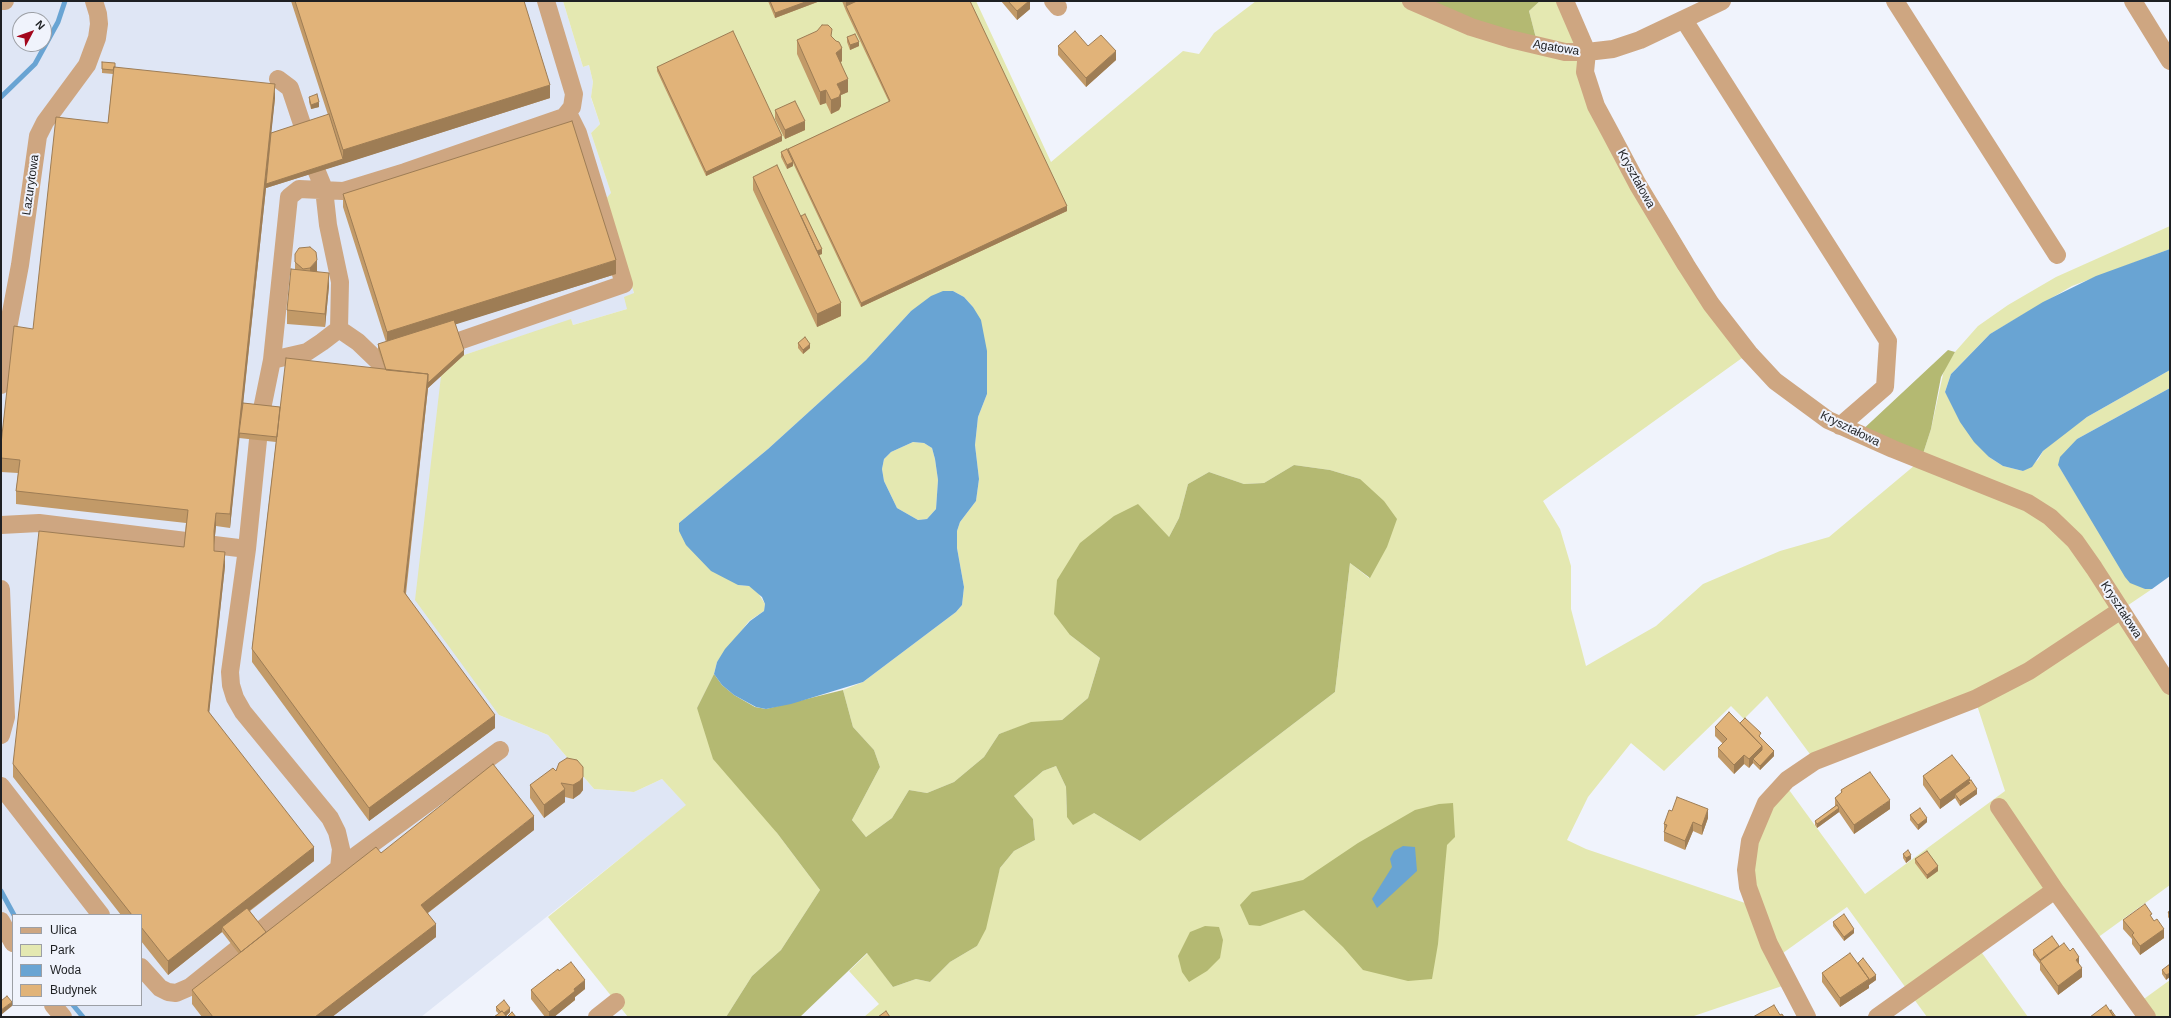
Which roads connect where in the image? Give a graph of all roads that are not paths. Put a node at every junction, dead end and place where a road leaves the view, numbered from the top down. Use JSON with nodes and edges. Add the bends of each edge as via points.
{"nodes":[{"id":1,"x":1,"y":1,"type":"edge"},
{"id":2,"x":4,"y":1,"type":"edge"},
{"id":3,"x":94,"y":1,"type":"edge"},
{"id":4,"x":546,"y":1,"type":"edge"},
{"id":5,"x":1411,"y":1,"type":"edge"},
{"id":6,"x":1565,"y":1,"type":"edge"},
{"id":7,"x":1722,"y":1,"type":"edge"},
{"id":8,"x":1896,"y":1,"type":"edge"},
{"id":9,"x":2133,"y":1,"type":"edge"},
{"id":10,"x":1684,"y":20,"type":"junction"},
{"id":11,"x":1587,"y":52,"type":"junction"},
{"id":12,"x":2170,"y":61,"type":"edge"},
{"id":13,"x":278,"y":79,"type":"dead end"},
{"id":14,"x":568,"y":113,"type":"junction"},
{"id":15,"x":303,"y":127,"type":"edge"},
{"id":16,"x":318,"y":172,"type":"edge"},
{"id":17,"x":324,"y":190,"type":"junction"},
{"id":18,"x":2057,"y":255,"type":"dead end"},
{"id":19,"x":338,"y":329,"type":"junction"},
{"id":20,"x":459,"y":341,"type":"edge"},
{"id":21,"x":272,"y":360,"type":"junction"},
{"id":22,"x":383,"y":366,"type":"edge"},
{"id":23,"x":1,"y":385,"type":"edge"},
{"id":24,"x":262,"y":409,"type":"edge"},
{"id":25,"x":1840,"y":426,"type":"junction"},
{"id":26,"x":258,"y":440,"type":"edge"},
{"id":27,"x":1,"y":525,"type":"edge"},
{"id":28,"x":186,"y":541,"type":"edge"},
{"id":29,"x":214,"y":545,"type":"edge"},
{"id":30,"x":247,"y":549,"type":"junction"},
{"id":31,"x":1,"y":589,"type":"edge"},
{"id":32,"x":2121,"y":610,"type":"junction"},
{"id":33,"x":2,"y":612,"type":"edge"},
{"id":34,"x":2170,"y":686,"type":"edge"},
{"id":35,"x":1,"y":735,"type":"edge"},
{"id":36,"x":500,"y":750,"type":"dead end"},
{"id":37,"x":1,"y":786,"type":"edge"},
{"id":38,"x":1999,"y":808,"type":"dead end"},
{"id":39,"x":339,"y":868,"type":"junction"},
{"id":40,"x":2055,"y":890,"type":"junction"},
{"id":41,"x":100,"y":914,"type":"edge"},
{"id":42,"x":261,"y":930,"type":"edge"},
{"id":43,"x":236,"y":950,"type":"edge"},
{"id":44,"x":142,"y":968,"type":"edge"},
{"id":45,"x":616,"y":1002,"type":"dead end"},
{"id":46,"x":54,"y":1006,"type":"edge"},
{"id":47,"x":63,"y":1017,"type":"edge"},
{"id":48,"x":598,"y":1017,"type":"edge"},
{"id":49,"x":1808,"y":1017,"type":"edge"},
{"id":50,"x":1877,"y":1017,"type":"edge"},
{"id":51,"x":2147,"y":1017,"type":"edge"}],
"edges":[{"from":1,"to":2,"type":"street"},
{"from":3,"to":23,"type":"street","name":"Lazurytowa","via":[[99,24],[97,38],[87,65],[44,122],[38,136]]},
{"from":4,"to":14,"type":"street","via":[[574,94]]},
{"from":5,"to":11,"type":"street","name":"Agatowa","via":[[1471,27],[1510,39],[1565,52]]},
{"from":6,"to":11,"type":"street"},
{"from":7,"to":10,"type":"street","name":"Agatowa"},
{"from":8,"to":18,"type":"street"},
{"from":9,"to":12,"type":"street"},
{"from":10,"to":11,"type":"street","name":"Agatowa","via":[[1627,45]]},
{"from":10,"to":25,"type":"street","via":[[1888,341],[1885,387]]},
{"from":11,"to":25,"type":"street","name":"Kryształowa","via":[[1585,72],[1596,106],[1638,184],[1712,304],[1749,353],[1775,381],[1805,405]]},
{"from":13,"to":15,"type":"street","via":[[290,88]]},
{"from":14,"to":17,"type":"street","via":[[559,120],[405,172],[343,191]]},
{"from":14,"to":20,"type":"street","via":[[578,133],[624,284]]},
{"from":16,"to":17,"type":"street"},
{"from":17,"to":19,"type":"street","via":[[328,225],[340,282]]},
{"from":17,"to":21,"type":"street","via":[[299,189],[289,197]]},
{"from":19,"to":21,"type":"street","via":[[306,352]]},
{"from":19,"to":22,"type":"street","via":[[358,342]]},
{"from":21,"to":24,"type":"street"},
{"from":25,"to":32,"type":"street","name":"Kryształowa","via":[[2039,509],[2075,541]]},
{"from":26,"to":30,"type":"street"},
{"from":27,"to":28,"type":"street","via":[[39,523]]},
{"from":29,"to":30,"type":"street"},
{"from":30,"to":39,"type":"street","via":[[230,672],[231,685],[243,712],[330,818],[341,849]]},
{"from":31,"to":33,"type":"street"},
{"from":32,"to":34,"type":"street","name":"Kryształowa"},
{"from":32,"to":49,"type":"street","via":[[2029,671],[1975,699],[1815,761],[1787,780],[1766,803],[1750,841],[1746,870],[1748,887],[1769,944]]},
{"from":33,"to":35,"type":"street","via":[[6,717]]},
{"from":36,"to":39,"type":"street"},
{"from":37,"to":41,"type":"street"},
{"from":38,"to":40,"type":"street"},
{"from":39,"to":42,"type":"street"},
{"from":40,"to":50,"type":"street"},
{"from":40,"to":51,"type":"street"},
{"from":43,"to":44,"type":"street","via":[[190,987],[176,993],[160,988]]},
{"from":45,"to":48,"type":"street"},
{"from":46,"to":47,"type":"street"}]}
